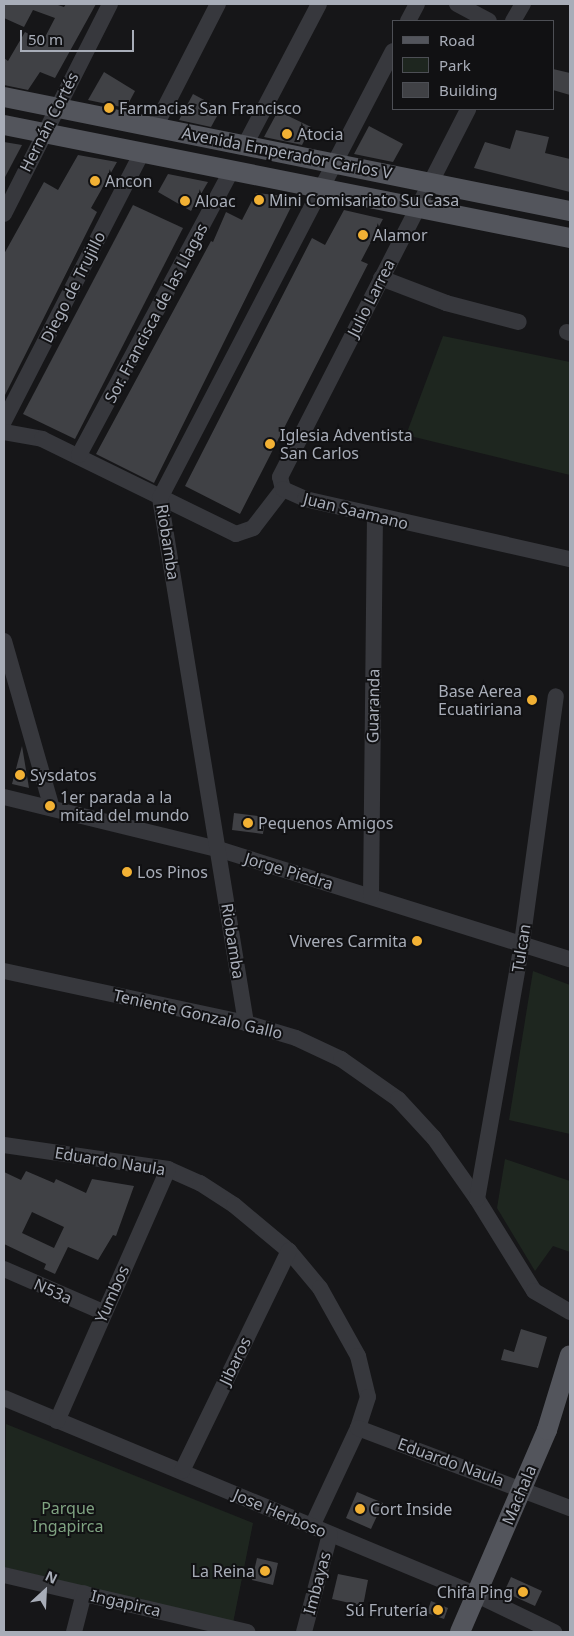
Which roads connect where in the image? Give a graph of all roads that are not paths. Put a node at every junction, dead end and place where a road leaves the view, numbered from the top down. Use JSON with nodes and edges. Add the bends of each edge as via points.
{"nodes":[{"id":1,"x":110,"y":4,"type":"edge"},
{"id":2,"x":218,"y":4,"type":"edge"},
{"id":3,"x":319,"y":4,"type":"edge"},
{"id":4,"x":417,"y":4,"type":"edge"},
{"id":5,"x":457,"y":4,"type":"edge"},
{"id":6,"x":523,"y":4,"type":"edge"},
{"id":7,"x":409,"y":20,"type":"edge"},
{"id":8,"x":487,"y":20,"type":"edge"},
{"id":9,"x":514,"y":20,"type":"edge"},
{"id":10,"x":392,"y":53,"type":"edge"},
{"id":11,"x":4,"y":97,"type":"edge"},
{"id":12,"x":56,"y":107,"type":"junction"},
{"id":13,"x":467,"y":110,"type":"edge"},
{"id":14,"x":4,"y":125,"type":"edge"},
{"id":15,"x":155,"y":127,"type":"junction"},
{"id":16,"x":43,"y":132,"type":"junction"},
{"id":17,"x":245,"y":145,"type":"junction"},
{"id":18,"x":142,"y":152,"type":"junction"},
{"id":19,"x":335,"y":163,"type":"junction"},
{"id":20,"x":232,"y":170,"type":"junction"},
{"id":21,"x":431,"y":182,"type":"junction"},
{"id":22,"x":323,"y":187,"type":"junction"},
{"id":23,"x":418,"y":206,"type":"junction"},
{"id":24,"x":570,"y":211,"type":"edge"},
{"id":25,"x":4,"y":214,"type":"edge"},
{"id":26,"x":570,"y":238,"type":"edge"},
{"id":27,"x":381,"y":278,"type":"junction"},
{"id":28,"x":519,"y":322,"type":"dead end"},
{"id":29,"x":4,"y":421,"type":"edge"},
{"id":30,"x":4,"y":432,"type":"edge"},
{"id":31,"x":79,"y":455,"type":"junction"},
{"id":32,"x":283,"y":488,"type":"junction"},
{"id":33,"x":160,"y":498,"type":"junction"},
{"id":34,"x":375,"y":516,"type":"junction"},
{"id":35,"x":570,"y":560,"type":"edge"},
{"id":36,"x":4,"y":641,"type":"edge"},
{"id":37,"x":556,"y":696,"type":"dead end"},
{"id":38,"x":4,"y":797,"type":"edge"},
{"id":39,"x":52,"y":808,"type":"junction"},
{"id":40,"x":218,"y":849,"type":"junction"},
{"id":41,"x":371,"y":896,"type":"junction"},
{"id":42,"x":522,"y":943,"type":"junction"},
{"id":43,"x":570,"y":958,"type":"edge"},
{"id":44,"x":4,"y":971,"type":"edge"},
{"id":45,"x":246,"y":1023,"type":"junction"},
{"id":46,"x":4,"y":1145,"type":"edge"},
{"id":47,"x":168,"y":1169,"type":"junction"},
{"id":48,"x":477,"y":1199,"type":"junction"},
{"id":49,"x":288,"y":1251,"type":"junction"},
{"id":50,"x":4,"y":1269,"type":"edge"},
{"id":51,"x":103,"y":1312,"type":"junction"},
{"id":52,"x":570,"y":1312,"type":"edge"},
{"id":53,"x":570,"y":1355,"type":"edge"},
{"id":54,"x":4,"y":1398,"type":"edge"},
{"id":55,"x":57,"y":1421,"type":"junction"},
{"id":56,"x":358,"y":1428,"type":"junction"},
{"id":57,"x":182,"y":1471,"type":"junction"},
{"id":58,"x":523,"y":1488,"type":"junction"},
{"id":59,"x":570,"y":1508,"type":"edge"},
{"id":60,"x":312,"y":1526,"type":"junction"},
{"id":61,"x":330,"y":1534,"type":"junction"},
{"id":62,"x":4,"y":1575,"type":"edge"},
{"id":63,"x":84,"y":1593,"type":"junction"},
{"id":64,"x":475,"y":1594,"type":"junction"},
{"id":65,"x":200,"y":1626,"type":"edge"},
{"id":66,"x":74,"y":1632,"type":"edge"},
{"id":67,"x":247,"y":1632,"type":"edge"},
{"id":68,"x":304,"y":1632,"type":"edge"},
{"id":69,"x":460,"y":1632,"type":"edge"},
{"id":70,"x":554,"y":1632,"type":"edge"}],
"edges":[{"from":1,"to":12,"type":"street","name":"Hernán Cortés"},
{"from":2,"to":15,"type":"street"},
{"from":3,"to":17,"type":"street"},
{"from":4,"to":7,"type":"street"},
{"from":5,"to":8,"type":"street"},
{"from":6,"to":9,"type":"street"},
{"from":10,"to":19,"type":"street","name":"Riobamba"},
{"from":11,"to":12,"type":"main road","name":"Avenida Emperador Carlos V"},
{"from":12,"to":15,"type":"main road","name":"Avenida Emperador Carlos V"},
{"from":12,"to":16,"type":"street","name":"Hernán Cortés"},
{"from":13,"to":21,"type":"street","name":"Julio Larrea"},
{"from":14,"to":16,"type":"main road","name":"Avenida Emperador Carlos V"},
{"from":15,"to":17,"type":"main road","name":"Avenida Emperador Carlos V"},
{"from":16,"to":18,"type":"main road","name":"Avenida Emperador Carlos V"},
{"from":16,"to":25,"type":"street","name":"Hernán Cortés"},
{"from":17,"to":19,"type":"main road","name":"Avenida Emperador Carlos V"},
{"from":18,"to":20,"type":"main road","name":"Avenida Emperador Carlos V"},
{"from":18,"to":29,"type":"street","name":"Diego de Trujillo"},
{"from":19,"to":21,"type":"main road","name":"Avenida Emperador Carlos V"},
{"from":19,"to":22,"type":"street","name":"Riobamba"},
{"from":20,"to":22,"type":"main road","name":"Avenida Emperador Carlos V"},
{"from":20,"to":31,"type":"street","name":"Sor. Francisca de las Llagas"},
{"from":21,"to":23,"type":"street","name":"Julio Larrea"},
{"from":21,"to":24,"type":"main road","name":"Avenida Emperador Carlos V"},
{"from":22,"to":23,"type":"main road","name":"Avenida Emperador Carlos V"},
{"from":22,"to":33,"type":"street","name":"Riobamba"},
{"from":23,"to":26,"type":"main road","name":"Avenida Emperador Carlos V"},
{"from":23,"to":27,"type":"street","name":"Julio Larrea"},
{"from":27,"to":28,"type":"street","via":[[446,303]]},
{"from":27,"to":32,"type":"street","name":"Julio Larrea","via":[[280,477]]},
{"from":30,"to":31,"type":"street","name":"Juan Saamano","via":[[42,439]]},
{"from":31,"to":33,"type":"street","name":"Juan Saamano"},
{"from":32,"to":33,"type":"street","name":"Juan Saamano","via":[[253,528],[242,534],[231,532]]},
{"from":32,"to":34,"type":"street","name":"Juan Saamano","via":[[305,499]]},
{"from":33,"to":40,"type":"street","name":"Riobamba"},
{"from":34,"to":35,"type":"street","name":"Juan Saamano"},
{"from":34,"to":41,"type":"street","name":"Guaranda"},
{"from":36,"to":39,"type":"street"},
{"from":37,"to":42,"type":"street","name":"Tulcan"},
{"from":38,"to":39,"type":"street","name":"Jorge Piedra"},
{"from":39,"to":40,"type":"street","name":"Jorge Piedra"},
{"from":40,"to":41,"type":"street","name":"Jorge Piedra"},
{"from":40,"to":45,"type":"street","name":"Riobamba"},
{"from":41,"to":42,"type":"street","name":"Jorge Piedra"},
{"from":42,"to":43,"type":"street","name":"Jorge Piedra"},
{"from":42,"to":48,"type":"street","name":"Tulcan"},
{"from":44,"to":45,"type":"street","name":"Teniente Gonzalo Gallo"},
{"from":45,"to":48,"type":"street","name":"Teniente Gonzalo Gallo","via":[[296,1038],[341,1059],[398,1098],[434,1138]]},
{"from":46,"to":47,"type":"street","name":"Eduardo Naula"},
{"from":47,"to":49,"type":"street","name":"Eduardo Naula","via":[[200,1183],[234,1206]]},
{"from":47,"to":51,"type":"street","name":"Yumbos"},
{"from":48,"to":52,"type":"street","name":"Teniente Gonzalo Gallo","via":[[534,1291]]},
{"from":49,"to":56,"type":"street","name":"Eduardo Naula","via":[[320,1288],[358,1356],[368,1397]]},
{"from":49,"to":57,"type":"street","name":"Jibaros"},
{"from":50,"to":51,"type":"street","name":"N53a"},
{"from":51,"to":55,"type":"street","name":"Yumbos"},
{"from":53,"to":58,"type":"main road","name":"Machala","via":[[547,1430]]},
{"from":54,"to":55,"type":"street","name":"Jose Herboso"},
{"from":55,"to":57,"type":"street","name":"Jose Herboso"},
{"from":56,"to":58,"type":"street","name":"Eduardo Naula"},
{"from":56,"to":60,"type":"street","name":"Eduardo Naula"},
{"from":57,"to":60,"type":"street","name":"Jose Herboso"},
{"from":58,"to":59,"type":"street","name":"Eduardo Naula"},
{"from":58,"to":64,"type":"main road","name":"Machala"},
{"from":60,"to":61,"type":"street","name":"Jose Herboso"},
{"from":61,"to":64,"type":"street","name":"Jose Herboso"},
{"from":61,"to":68,"type":"street","name":"Imbayas"},
{"from":62,"to":63,"type":"street","name":"Ingapirca"},
{"from":63,"to":65,"type":"street","name":"Ingapirca"},
{"from":63,"to":66,"type":"street"},
{"from":64,"to":69,"type":"main road","name":"Machala"},
{"from":64,"to":70,"type":"street","name":"Jose Herboso"},
{"from":65,"to":67,"type":"street","name":"Ingapirca"}]}
